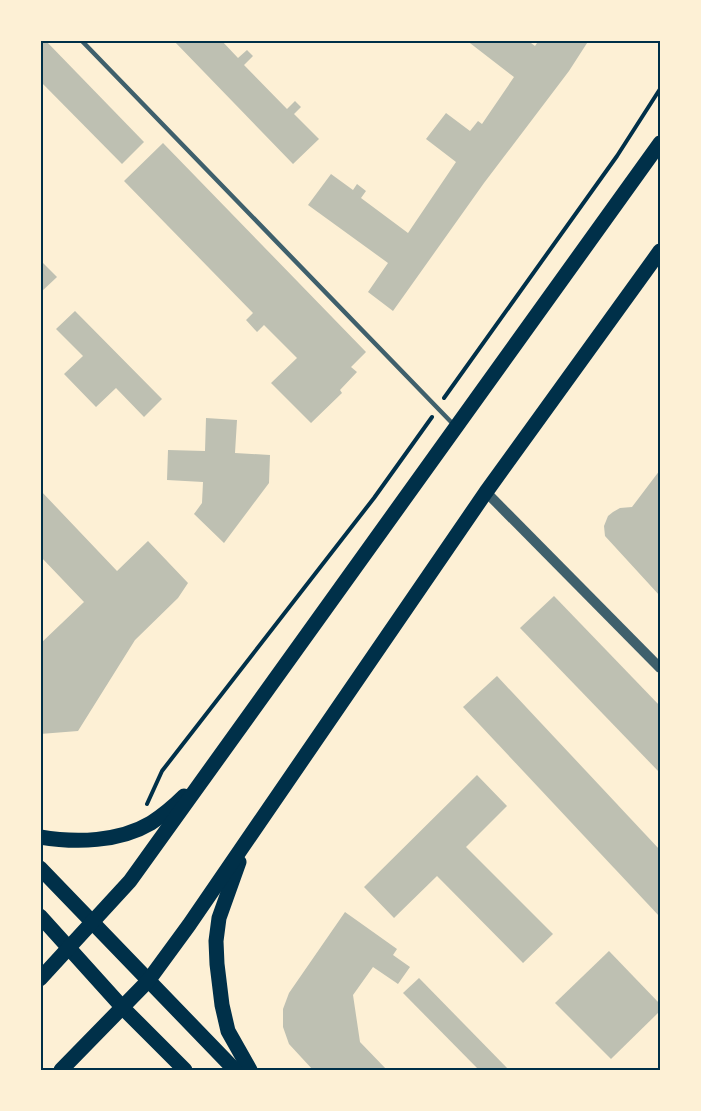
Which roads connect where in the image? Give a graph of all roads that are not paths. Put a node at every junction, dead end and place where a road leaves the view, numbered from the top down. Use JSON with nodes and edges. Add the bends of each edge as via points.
{"nodes":[{"id":1,"x":81,"y":40,"type":"edge"},
{"id":2,"x":660,"y":143,"type":"edge"},
{"id":3,"x":660,"y":251,"type":"edge"},
{"id":4,"x":456,"y":427,"type":"junction"},
{"id":5,"x":486,"y":492,"type":"junction"},
{"id":6,"x":660,"y":668,"type":"edge"},
{"id":7,"x":205,"y":778,"type":"junction"},
{"id":8,"x":40,"y":837,"type":"edge"},
{"id":9,"x":242,"y":850,"type":"junction"},
{"id":10,"x":40,"y":868,"type":"edge"},
{"id":11,"x":40,"y":916,"type":"edge"},
{"id":12,"x":93,"y":923,"type":"junction"},
{"id":13,"x":70,"y":949,"type":"junction"},
{"id":14,"x":40,"y":979,"type":"edge"},
{"id":15,"x":148,"y":981,"type":"junction"},
{"id":16,"x":123,"y":1008,"type":"junction"},
{"id":17,"x":61,"y":1071,"type":"edge"},
{"id":18,"x":185,"y":1071,"type":"edge"},
{"id":19,"x":235,"y":1071,"type":"edge"},
{"id":20,"x":250,"y":1071,"type":"edge"}],
"edges":[{"from":1,"to":4,"type":"lane"},
{"from":2,"to":4,"type":"main road"},
{"from":3,"to":5,"type":"main road"},
{"from":4,"to":7,"type":"main road"},
{"from":5,"to":6,"type":"street"},
{"from":5,"to":9,"type":"main road"},
{"from":7,"to":8,"type":"main road","via":[[165,813],[135,830],[76,841]]},
{"from":7,"to":12,"type":"main road","via":[[130,881]]},
{"from":9,"to":15,"type":"main road"},
{"from":9,"to":20,"type":"main road","via":[[219,918],[216,941],[228,1031]]},
{"from":10,"to":12,"type":"main road"},
{"from":11,"to":13,"type":"main road"},
{"from":12,"to":13,"type":"main road"},
{"from":12,"to":15,"type":"main road"},
{"from":13,"to":14,"type":"main road"},
{"from":13,"to":16,"type":"main road"},
{"from":15,"to":16,"type":"main road"},
{"from":15,"to":19,"type":"main road"},
{"from":16,"to":17,"type":"main road"},
{"from":16,"to":18,"type":"main road"}]}
